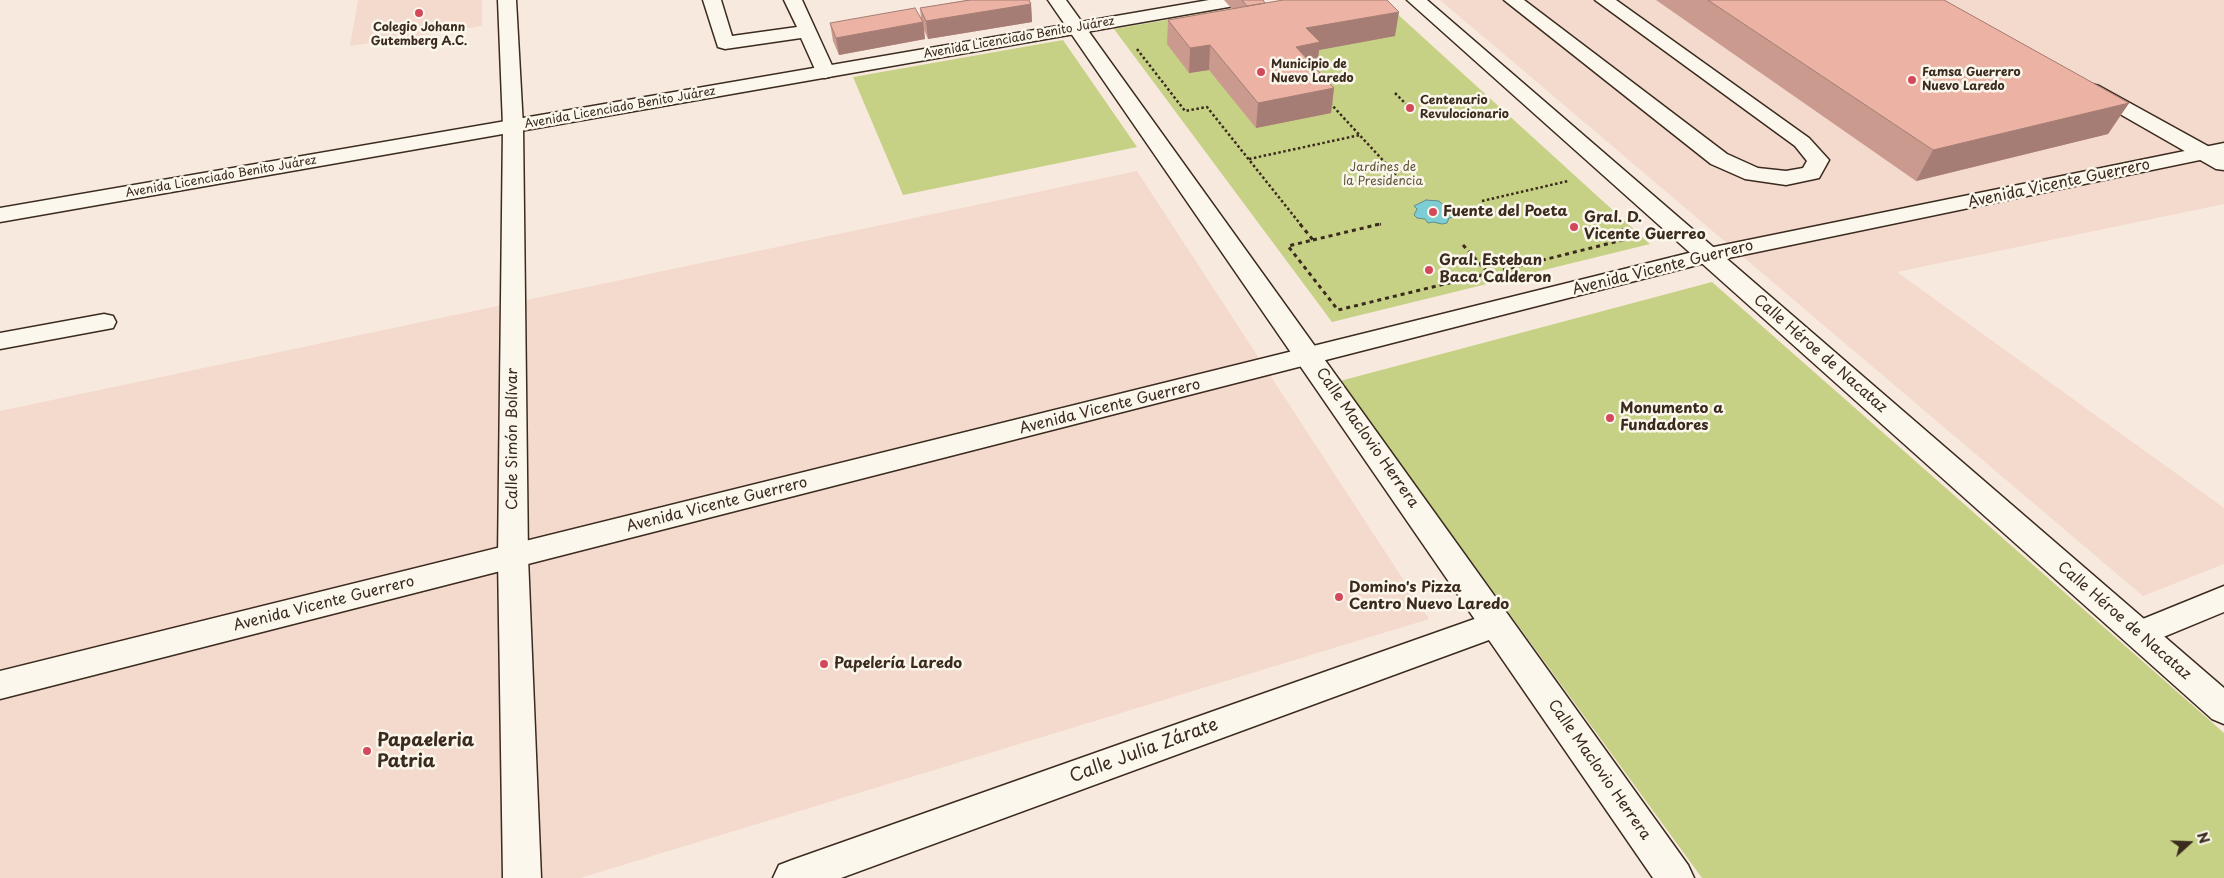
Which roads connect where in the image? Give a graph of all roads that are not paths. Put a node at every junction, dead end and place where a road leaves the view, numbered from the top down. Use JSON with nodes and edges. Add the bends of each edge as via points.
{"nodes":[{"id":1,"x":507,"y":0,"type":"edge"},
{"id":2,"x":712,"y":0,"type":"edge"},
{"id":3,"x":795,"y":0,"type":"edge"},
{"id":4,"x":1056,"y":0,"type":"edge"},
{"id":5,"x":1240,"y":0,"type":"edge"},
{"id":6,"x":1416,"y":0,"type":"edge"},
{"id":7,"x":1513,"y":0,"type":"edge"},
{"id":8,"x":1604,"y":0,"type":"edge"},
{"id":9,"x":1077,"y":28,"type":"junction"},
{"id":10,"x":808,"y":31,"type":"junction"},
{"id":11,"x":826,"y":72,"type":"junction"},
{"id":12,"x":2078,"y":82,"type":"edge"},
{"id":13,"x":513,"y":126,"type":"junction"},
{"id":14,"x":2218,"y":156,"type":"edge"},
{"id":15,"x":0,"y":215,"type":"edge"},
{"id":16,"x":1709,"y":255,"type":"junction"},
{"id":17,"x":104,"y":322,"type":"dead end"},
{"id":18,"x":0,"y":341,"type":"edge"},
{"id":19,"x":1310,"y":357,"type":"junction"},
{"id":20,"x":512,"y":556,"type":"junction"},
{"id":21,"x":2224,"y":599,"type":"edge"},
{"id":22,"x":1497,"y":624,"type":"junction"},
{"id":23,"x":2139,"y":634,"type":"junction"},
{"id":24,"x":0,"y":685,"type":"edge"},
{"id":25,"x":2224,"y":709,"type":"edge"},
{"id":26,"x":522,"y":878,"type":"edge"},
{"id":27,"x":792,"y":878,"type":"edge"},
{"id":28,"x":1675,"y":878,"type":"edge"}],
"edges":[{"from":1,"to":13,"type":"street","name":"Calle Simón Bolívar"},
{"from":2,"to":10,"type":"street","via":[[726,43]]},
{"from":3,"to":10,"type":"street"},
{"from":4,"to":9,"type":"street","name":"Calle Maclovio Herrera"},
{"from":5,"to":9,"type":"street","name":"Avenida Licenciado Benito Juárez"},
{"from":6,"to":16,"type":"street","name":"Calle Héroe de Nacataz"},
{"from":7,"to":8,"type":"street","via":[[1719,159],[1753,174],[1786,178],[1811,173],[1818,160],[1802,142]]},
{"from":9,"to":11,"type":"street","name":"Avenida Licenciado Benito Juárez"},
{"from":9,"to":19,"type":"street","name":"Calle Maclovio Herrera"},
{"from":10,"to":11,"type":"street"},
{"from":11,"to":13,"type":"street","name":"Avenida Licenciado Benito Juárez"},
{"from":12,"to":14,"type":"street"},
{"from":13,"to":15,"type":"street","name":"Avenida Licenciado Benito Juárez"},
{"from":13,"to":20,"type":"street","name":"Calle Simón Bolívar"},
{"from":14,"to":16,"type":"street","name":"Avenida Vicente Guerrero"},
{"from":16,"to":19,"type":"street","name":"Avenida Vicente Guerrero"},
{"from":16,"to":23,"type":"street","name":"Calle Héroe de Nacataz"},
{"from":17,"to":18,"type":"street"},
{"from":19,"to":20,"type":"street","name":"Avenida Vicente Guerrero"},
{"from":19,"to":22,"type":"street","name":"Calle Maclovio Herrera"},
{"from":20,"to":24,"type":"street","name":"Avenida Vicente Guerrero"},
{"from":20,"to":26,"type":"street","name":"Calle Simón Bolívar"},
{"from":21,"to":23,"type":"street"},
{"from":22,"to":27,"type":"street","name":"Calle Julia Zárate"},
{"from":22,"to":28,"type":"street","name":"Calle Maclovio Herrera"},
{"from":23,"to":25,"type":"street","name":"Calle Héroe de Nacataz"}]}
